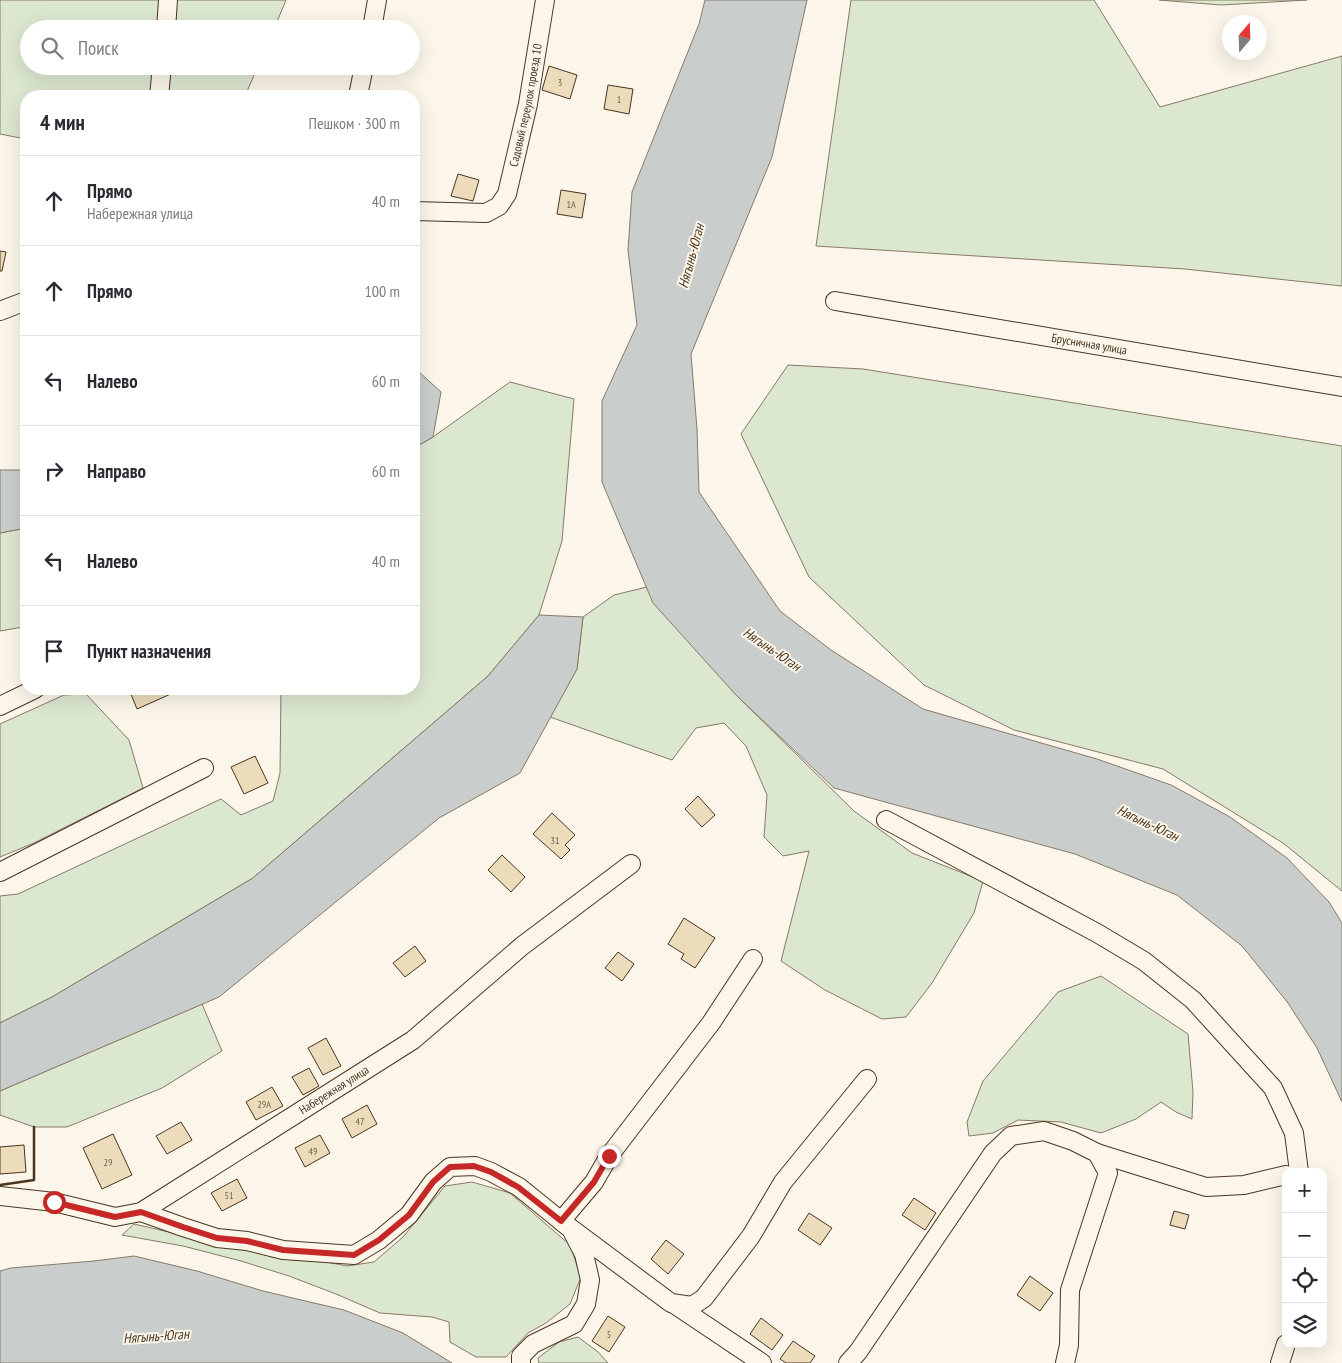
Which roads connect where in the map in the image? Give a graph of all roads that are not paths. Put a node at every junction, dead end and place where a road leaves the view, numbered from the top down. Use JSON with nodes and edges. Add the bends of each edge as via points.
{"nodes":[{"id":1,"x":168,"y":0,"type":"edge"},
{"id":2,"x":377,"y":0,"type":"edge"},
{"id":3,"x":545,"y":0,"type":"edge"},
{"id":4,"x":167,"y":20,"type":"edge"},
{"id":5,"x":374,"y":20,"type":"edge"},
{"id":6,"x":161,"y":75,"type":"edge"},
{"id":7,"x":362,"y":75,"type":"edge"},
{"id":8,"x":160,"y":90,"type":"edge"},
{"id":9,"x":359,"y":90,"type":"edge"},
{"id":10,"x":420,"y":211,"type":"edge"},
{"id":11,"x":835,"y":300,"type":"dead end"},
{"id":12,"x":20,"y":304,"type":"edge"},
{"id":13,"x":0,"y":311,"type":"edge"},
{"id":14,"x":1342,"y":387,"type":"edge"},
{"id":15,"x":23,"y":695,"type":"edge"},
{"id":16,"x":0,"y":706,"type":"edge"},
{"id":17,"x":204,"y":768,"type":"dead end"},
{"id":18,"x":886,"y":820,"type":"dead end"},
{"id":19,"x":631,"y":864,"type":"dead end"},
{"id":20,"x":0,"y":872,"type":"edge"},
{"id":21,"x":753,"y":958,"type":"dead end"},
{"id":22,"x":867,"y":1079,"type":"dead end"},
{"id":23,"x":1097,"y":1153,"type":"junction"},
{"id":24,"x":1298,"y":1168,"type":"edge"},
{"id":25,"x":1282,"y":1176,"type":"edge"},
{"id":26,"x":0,"y":1196,"type":"edge"},
{"id":27,"x":141,"y":1212,"type":"junction"},
{"id":28,"x":561,"y":1221,"type":"junction"},
{"id":29,"x":671,"y":1303,"type":"junction"},
{"id":30,"x":1285,"y":1348,"type":"edge"},
{"id":31,"x":521,"y":1363,"type":"edge"},
{"id":32,"x":762,"y":1363,"type":"edge"},
{"id":33,"x":848,"y":1363,"type":"edge"},
{"id":34,"x":1065,"y":1363,"type":"edge"},
{"id":35,"x":1280,"y":1363,"type":"edge"}],
"edges":[{"from":1,"to":4,"type":"street"},
{"from":2,"to":5,"type":"street"},
{"from":3,"to":10,"type":"street","name":"Садовый переулок проезд 10","via":[[528,104],[507,194],[499,206],[486,213]]},
{"from":6,"to":8,"type":"street"},
{"from":7,"to":9,"type":"street"},
{"from":11,"to":14,"type":"street","name":"Брусничная улица"},
{"from":12,"to":13,"type":"street"},
{"from":15,"to":16,"type":"street"},
{"from":17,"to":20,"type":"street"},
{"from":18,"to":24,"type":"street","via":[[1097,933],[1144,961],[1193,1000],[1273,1088],[1294,1133]]},
{"from":19,"to":27,"type":"street","name":"Набережная улица","via":[[522,946],[413,1040]]},
{"from":21,"to":28,"type":"street","via":[[711,1023],[609,1156],[594,1182]]},
{"from":22,"to":29,"type":"street","via":[[783,1182],[751,1236],[704,1298],[692,1306]]},
{"from":23,"to":25,"type":"street","via":[[1206,1187],[1244,1185]]},
{"from":23,"to":33,"type":"street","via":[[1044,1131],[1011,1136],[993,1153]]},
{"from":23,"to":34,"type":"street","via":[[1108,1173],[1070,1290]]},
{"from":26,"to":27,"type":"street","name":"Набережная улица","via":[[54,1202],[115,1217]]},
{"from":27,"to":28,"type":"street","via":[[217,1238],[283,1250],[354,1255],[379,1240],[409,1215],[433,1182],[450,1167],[474,1166],[518,1187]]},
{"from":28,"to":29,"type":"street"},
{"from":28,"to":31,"type":"street","via":[[571,1229],[584,1254],[590,1280],[586,1304],[574,1324],[533,1344],[521,1356]]},
{"from":29,"to":32,"type":"street"},
{"from":30,"to":35,"type":"street"}]}
